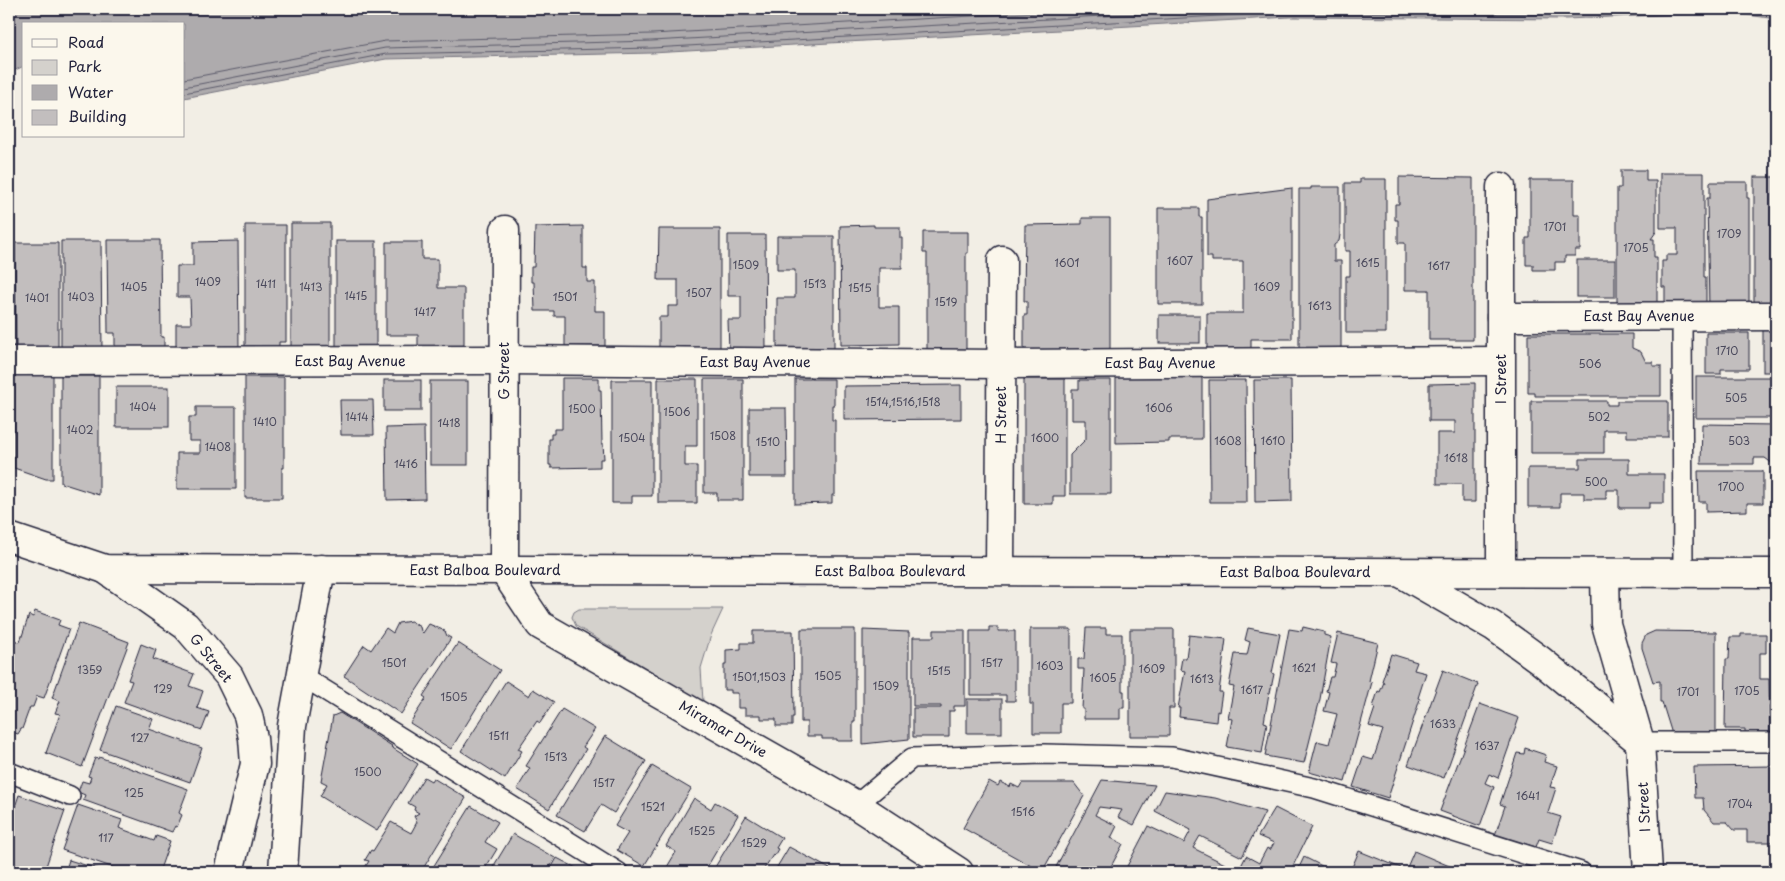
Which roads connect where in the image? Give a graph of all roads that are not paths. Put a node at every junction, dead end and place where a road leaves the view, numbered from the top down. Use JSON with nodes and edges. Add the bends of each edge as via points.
{"nodes":[{"id":1,"x":1501,"y":187,"type":"dead end"},
{"id":2,"x":505,"y":230,"type":"dead end"},
{"id":3,"x":1002,"y":260,"type":"dead end"},
{"id":4,"x":1682,"y":316,"type":"junction"},
{"id":5,"x":1776,"y":316,"type":"edge"},
{"id":6,"x":1501,"y":317,"type":"junction"},
{"id":7,"x":504,"y":360,"type":"junction"},
{"id":8,"x":9,"y":361,"type":"edge"},
{"id":9,"x":1500,"y":361,"type":"junction"},
{"id":10,"x":1001,"y":364,"type":"junction"},
{"id":11,"x":9,"y":538,"type":"edge"},
{"id":12,"x":105,"y":569,"type":"junction"},
{"id":13,"x":321,"y":569,"type":"junction"},
{"id":14,"x":1000,"y":570,"type":"junction"},
{"id":15,"x":504,"y":571,"type":"junction"},
{"id":16,"x":1501,"y":572,"type":"junction"},
{"id":17,"x":1401,"y":573,"type":"junction"},
{"id":18,"x":1605,"y":573,"type":"junction"},
{"id":19,"x":1683,"y":573,"type":"junction"},
{"id":20,"x":1776,"y":574,"type":"edge"},
{"id":21,"x":302,"y":676,"type":"junction"},
{"id":22,"x":1640,"y":742,"type":"junction"},
{"id":23,"x":1776,"y":742,"type":"edge"},
{"id":24,"x":9,"y":772,"type":"edge"},
{"id":25,"x":70,"y":796,"type":"dead end"},
{"id":26,"x":856,"y":804,"type":"junction"},
{"id":27,"x":229,"y":872,"type":"edge"},
{"id":28,"x":283,"y":872,"type":"edge"},
{"id":29,"x":618,"y":872,"type":"edge"},
{"id":30,"x":959,"y":872,"type":"edge"},
{"id":31,"x":1581,"y":872,"type":"edge"},
{"id":32,"x":1648,"y":872,"type":"edge"}],
"edges":[{"from":1,"to":6,"type":"street","name":"I Street"},
{"from":2,"to":7,"type":"street","name":"G Street"},
{"from":3,"to":10,"type":"street","name":"H Street"},
{"from":4,"to":5,"type":"street","name":"East Bay Avenue"},
{"from":4,"to":6,"type":"street","name":"East Bay Avenue"},
{"from":4,"to":19,"type":"lane"},
{"from":6,"to":9,"type":"street","name":"I Street"},
{"from":7,"to":8,"type":"street","name":"East Bay Avenue"},
{"from":7,"to":10,"type":"street","name":"East Bay Avenue"},
{"from":7,"to":15,"type":"street","name":"G Street"},
{"from":9,"to":10,"type":"street","name":"East Bay Avenue"},
{"from":9,"to":16,"type":"street","name":"I Street"},
{"from":10,"to":14,"type":"street","name":"H Street"},
{"from":11,"to":12,"type":"street","name":"East Balboa Boulevard"},
{"from":12,"to":13,"type":"street","name":"East Balboa Boulevard"},
{"from":12,"to":27,"type":"street","name":"G Street","via":[[186,626],[229,676],[248,715],[255,764]]},
{"from":13,"to":15,"type":"street","name":"East Balboa Boulevard"},
{"from":13,"to":21,"type":"street"},
{"from":14,"to":15,"type":"street","name":"East Balboa Boulevard"},
{"from":14,"to":17,"type":"street","name":"East Balboa Boulevard"},
{"from":15,"to":26,"type":"street","name":"Miramar Drive","via":[[540,625]]},
{"from":16,"to":17,"type":"street","name":"East Balboa Boulevard"},
{"from":16,"to":18,"type":"street","name":"East Balboa Boulevard"},
{"from":17,"to":22,"type":"street","via":[[1493,626]]},
{"from":18,"to":19,"type":"street","name":"East Balboa Boulevard"},
{"from":18,"to":22,"type":"street","name":"I Street","via":[[1606,624]]},
{"from":19,"to":20,"type":"street","name":"East Balboa Boulevard"},
{"from":21,"to":28,"type":"street","via":[[292,726]]},
{"from":21,"to":29,"type":"lane"},
{"from":22,"to":23,"type":"lane"},
{"from":22,"to":32,"type":"street","name":"I Street"},
{"from":24,"to":25,"type":"lane"},
{"from":26,"to":30,"type":"street","name":"Miramar Drive"},
{"from":26,"to":31,"type":"lane","via":[[912,758],[1044,754],[1172,757],[1314,788]]}]}
